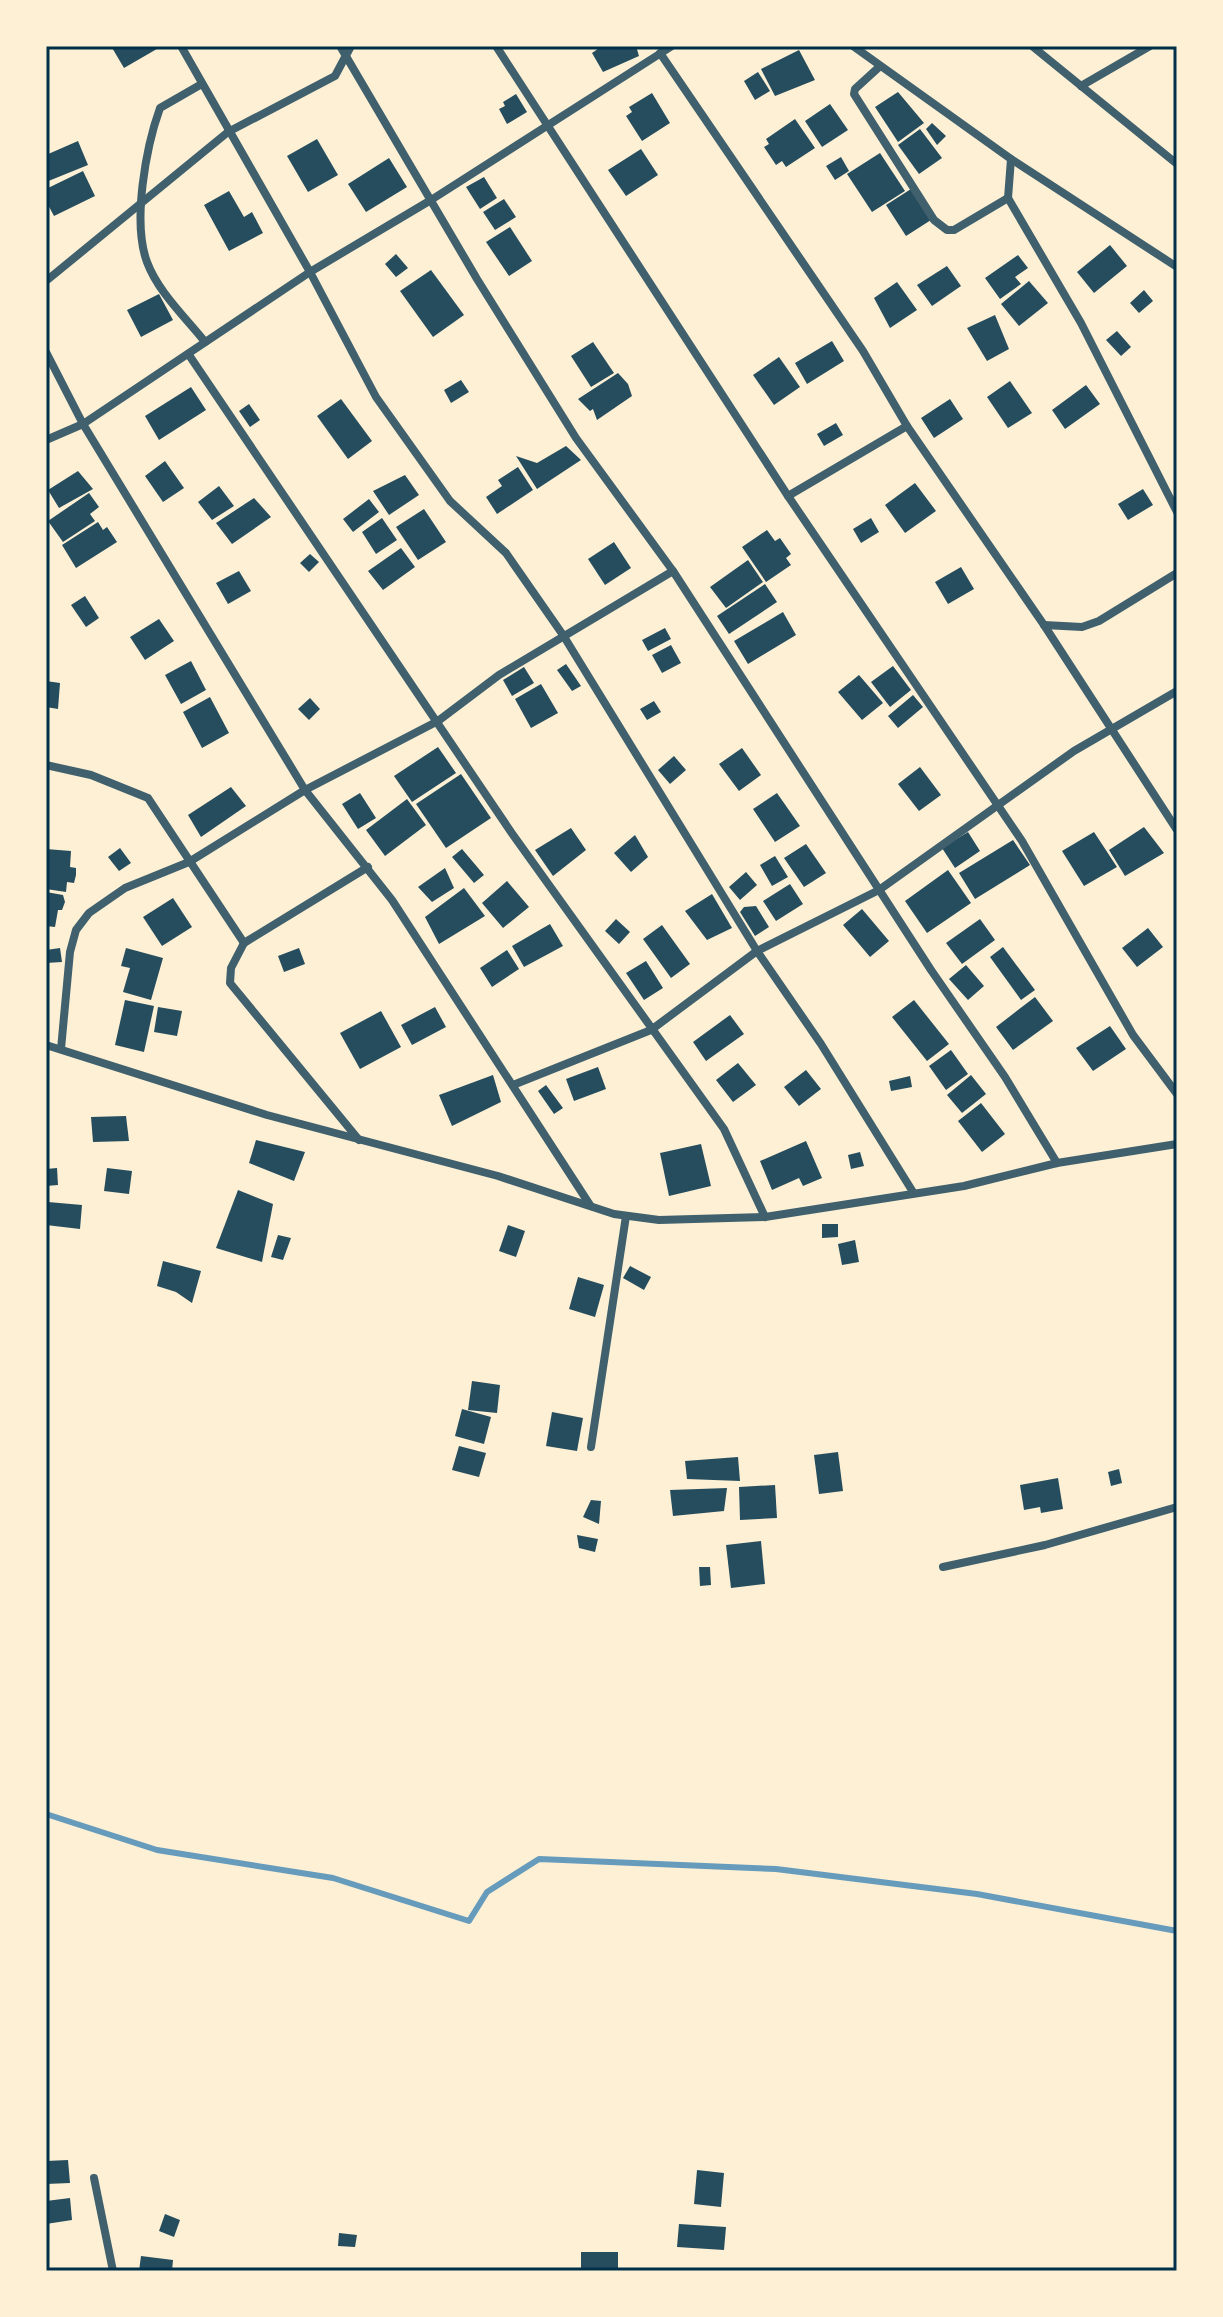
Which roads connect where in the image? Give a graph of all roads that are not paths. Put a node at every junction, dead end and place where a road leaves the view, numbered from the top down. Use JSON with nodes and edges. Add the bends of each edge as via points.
{"nodes":[{"id":1,"x":181,"y":46,"type":"edge"},
{"id":2,"x":351,"y":46,"type":"edge"},
{"id":3,"x":496,"y":46,"type":"edge"},
{"id":4,"x":672,"y":46,"type":"edge"},
{"id":5,"x":853,"y":46,"type":"edge"},
{"id":6,"x":1032,"y":46,"type":"edge"},
{"id":7,"x":1150,"y":46,"type":"edge"},
{"id":8,"x":342,"y":50,"type":"edge"},
{"id":9,"x":660,"y":53,"type":"junction"},
{"id":10,"x":878,"y":68,"type":"junction"},
{"id":11,"x":200,"y":85,"type":"junction"},
{"id":12,"x":1081,"y":86,"type":"junction"},
{"id":13,"x":546,"y":127,"type":"junction"},
{"id":14,"x":228,"y":132,"type":"junction"},
{"id":15,"x":1011,"y":159,"type":"junction"},
{"id":16,"x":1177,"y":164,"type":"edge"},
{"id":17,"x":1008,"y":198,"type":"junction"},
{"id":18,"x":431,"y":200,"type":"junction"},
{"id":19,"x":143,"y":204,"type":"junction"},
{"id":20,"x":1177,"y":267,"type":"edge"},
{"id":21,"x":310,"y":272,"type":"junction"},
{"id":22,"x":46,"y":281,"type":"edge"},
{"id":23,"x":205,"y":342,"type":"junction"},
{"id":24,"x":46,"y":352,"type":"edge"},
{"id":25,"x":189,"y":355,"type":"junction"},
{"id":26,"x":83,"y":424,"type":"junction"},
{"id":27,"x":907,"y":426,"type":"junction"},
{"id":28,"x":46,"y":440,"type":"edge"},
{"id":29,"x":788,"y":496,"type":"junction"},
{"id":30,"x":1177,"y":512,"type":"edge"},
{"id":31,"x":673,"y":571,"type":"junction"},
{"id":32,"x":1177,"y":573,"type":"edge"},
{"id":33,"x":1044,"y":625,"type":"junction"},
{"id":34,"x":563,"y":635,"type":"junction"},
{"id":35,"x":1177,"y":691,"type":"edge"},
{"id":36,"x":438,"y":721,"type":"junction"},
{"id":37,"x":1110,"y":727,"type":"junction"},
{"id":38,"x":46,"y":765,"type":"edge"},
{"id":39,"x":305,"y":790,"type":"junction"},
{"id":40,"x":997,"y":808,"type":"junction"},
{"id":41,"x":1177,"y":830,"type":"edge"},
{"id":42,"x":189,"y":862,"type":"junction"},
{"id":43,"x":368,"y":867,"type":"junction"},
{"id":44,"x":879,"y":890,"type":"junction"},
{"id":45,"x":244,"y":943,"type":"junction"},
{"id":46,"x":757,"y":951,"type":"junction"},
{"id":47,"x":651,"y":1030,"type":"junction"},
{"id":48,"x":46,"y":1045,"type":"edge"},
{"id":49,"x":61,"y":1049,"type":"junction"},
{"id":50,"x":513,"y":1085,"type":"junction"},
{"id":51,"x":1177,"y":1094,"type":"edge"},
{"id":52,"x":360,"y":1141,"type":"junction"},
{"id":53,"x":1177,"y":1144,"type":"edge"},
{"id":54,"x":1057,"y":1163,"type":"junction"},
{"id":55,"x":913,"y":1192,"type":"junction"},
{"id":56,"x":590,"y":1206,"type":"junction"},
{"id":57,"x":626,"y":1216,"type":"junction"},
{"id":58,"x":765,"y":1217,"type":"junction"},
{"id":59,"x":591,"y":1447,"type":"dead end"},
{"id":60,"x":1177,"y":1507,"type":"edge"},
{"id":61,"x":943,"y":1567,"type":"dead end"},
{"id":62,"x":94,"y":2178,"type":"dead end"},
{"id":63,"x":113,"y":2271,"type":"edge"}],
"edges":[{"from":1,"to":11,"type":"street"},
{"from":2,"to":8,"type":"street"},
{"from":3,"to":13,"type":"street"},
{"from":4,"to":9,"type":"street"},
{"from":5,"to":10,"type":"street"},
{"from":6,"to":12,"type":"street"},
{"from":7,"to":12,"type":"street"},
{"from":8,"to":14,"type":"street","via":[[335,76]]},
{"from":8,"to":18,"type":"street"},
{"from":9,"to":13,"type":"street"},
{"from":9,"to":27,"type":"street","via":[[863,351]]},
{"from":10,"to":15,"type":"street"},
{"from":10,"to":17,"type":"street","via":[[854,94],[934,220],[954,230]]},
{"from":11,"to":14,"type":"street"},
{"from":11,"to":19,"type":"street","via":[[160,108],[149,146]]},
{"from":12,"to":16,"type":"street"},
{"from":13,"to":18,"type":"street"},
{"from":13,"to":29,"type":"street"},
{"from":14,"to":19,"type":"street"},
{"from":14,"to":21,"type":"street"},
{"from":15,"to":17,"type":"street"},
{"from":15,"to":20,"type":"street"},
{"from":17,"to":30,"type":"street","via":[[1081,323]]},
{"from":18,"to":21,"type":"street"},
{"from":18,"to":31,"type":"street","via":[[576,438]]},
{"from":19,"to":22,"type":"street"},
{"from":19,"to":23,"type":"street","via":[[147,263]]},
{"from":21,"to":23,"type":"street"},
{"from":21,"to":34,"type":"street","via":[[376,397],[450,501],[506,553]]},
{"from":23,"to":25,"type":"street"},
{"from":24,"to":26,"type":"street"},
{"from":25,"to":26,"type":"street"},
{"from":25,"to":36,"type":"street"},
{"from":26,"to":28,"type":"street"},
{"from":26,"to":39,"type":"street"},
{"from":27,"to":29,"type":"street"},
{"from":27,"to":33,"type":"street"},
{"from":29,"to":40,"type":"street"},
{"from":31,"to":34,"type":"street"},
{"from":31,"to":44,"type":"street"},
{"from":32,"to":33,"type":"street","via":[[1099,621],[1082,627]]},
{"from":33,"to":37,"type":"street"},
{"from":34,"to":36,"type":"street"},
{"from":34,"to":46,"type":"street"},
{"from":35,"to":37,"type":"street"},
{"from":36,"to":39,"type":"street"},
{"from":36,"to":47,"type":"street"},
{"from":37,"to":40,"type":"street"},
{"from":37,"to":41,"type":"street"},
{"from":38,"to":42,"type":"street","via":[[106,780],[148,798]]},
{"from":39,"to":42,"type":"street"},
{"from":39,"to":43,"type":"street"},
{"from":40,"to":44,"type":"street"},
{"from":40,"to":51,"type":"street","via":[[1022,841],[1133,1035]]},
{"from":42,"to":45,"type":"street"},
{"from":42,"to":49,"type":"street","via":[[125,888],[89,913],[76,930],[65,979]]},
{"from":43,"to":45,"type":"street"},
{"from":43,"to":50,"type":"street"},
{"from":44,"to":46,"type":"street"},
{"from":44,"to":54,"type":"street"},
{"from":45,"to":52,"type":"street","via":[[231,968],[230,983]]},
{"from":46,"to":47,"type":"street"},
{"from":46,"to":55,"type":"street"},
{"from":47,"to":50,"type":"street"},
{"from":47,"to":58,"type":"street","via":[[724,1129]]},
{"from":48,"to":49,"type":"street"},
{"from":49,"to":52,"type":"street"},
{"from":50,"to":56,"type":"street"},
{"from":52,"to":56,"type":"street"},
{"from":53,"to":54,"type":"street"},
{"from":54,"to":55,"type":"street","via":[[991,1181]]},
{"from":55,"to":58,"type":"street"},
{"from":56,"to":57,"type":"street"},
{"from":57,"to":58,"type":"street"},
{"from":57,"to":59,"type":"street"},
{"from":60,"to":61,"type":"street","via":[[1045,1545]]},
{"from":62,"to":63,"type":"street"}]}
